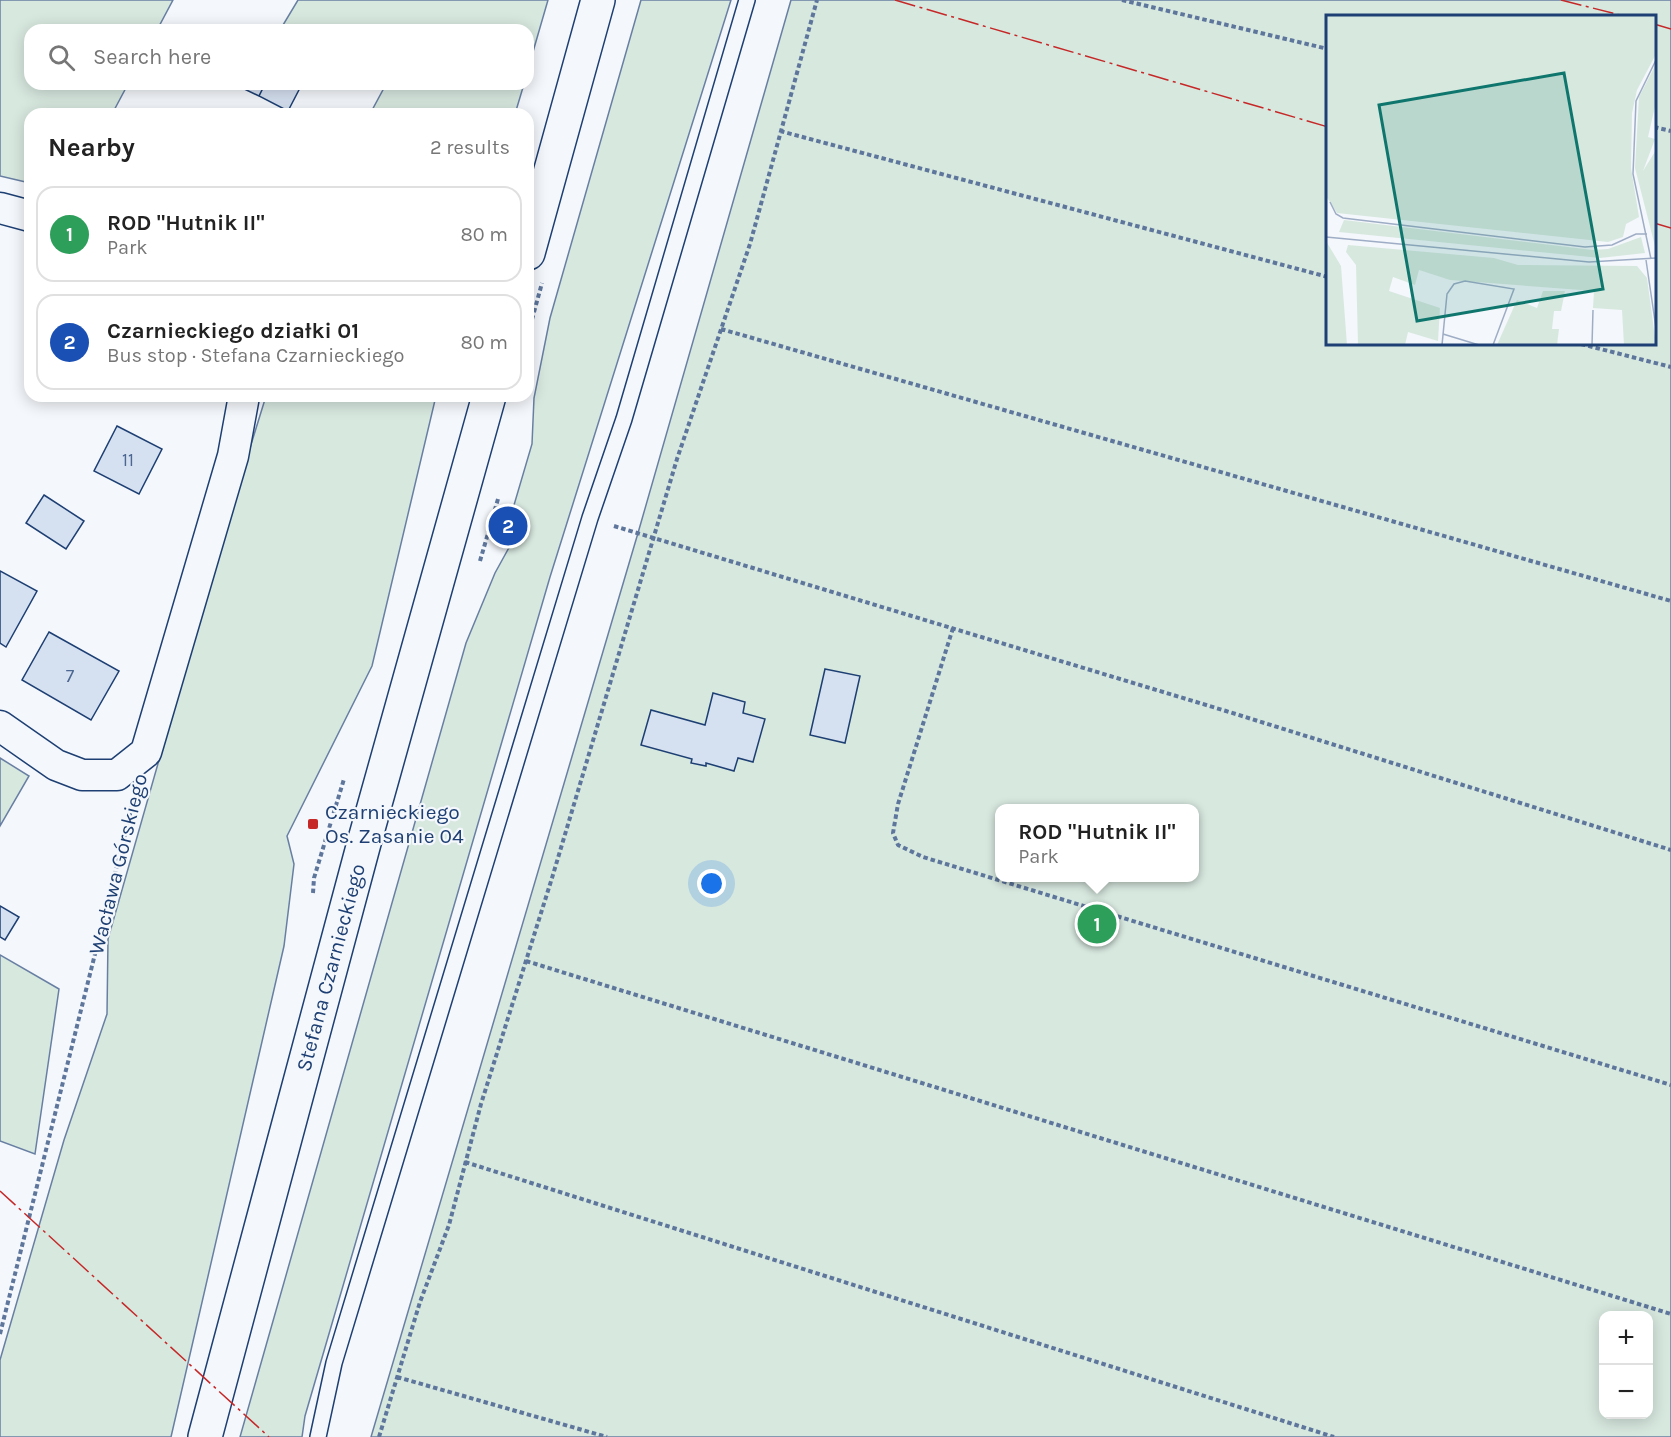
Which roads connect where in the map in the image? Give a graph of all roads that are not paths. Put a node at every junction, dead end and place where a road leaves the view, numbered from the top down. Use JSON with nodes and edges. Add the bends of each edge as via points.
{"nodes":[{"id":1,"x":598,"y":0,"type":"edge"},
{"id":2,"x":747,"y":0,"type":"edge"},
{"id":3,"x":0,"y":208,"type":"edge"},
{"id":4,"x":24,"y":214,"type":"edge"},
{"id":5,"x":534,"y":231,"type":"edge"},
{"id":6,"x":242,"y":402,"type":"edge"},
{"id":7,"x":487,"y":402,"type":"edge"},
{"id":8,"x":0,"y":726,"type":"edge"},
{"id":9,"x":205,"y":1437,"type":"edge"},
{"id":10,"x":318,"y":1437,"type":"edge"}],
"edges":[{"from":1,"to":5,"type":"street"},
{"from":2,"to":10,"type":"lane","via":[[624,419],[590,518],[334,1363]]},
{"from":3,"to":4,"type":"street"},
{"from":6,"to":8,"type":"street","name":"Wacława Górskiego","via":[[233,456],[146,752],[117,775],[82,775],[56,765]]},
{"from":7,"to":9,"type":"street","name":"Stefana Czarnieckiego"}]}
